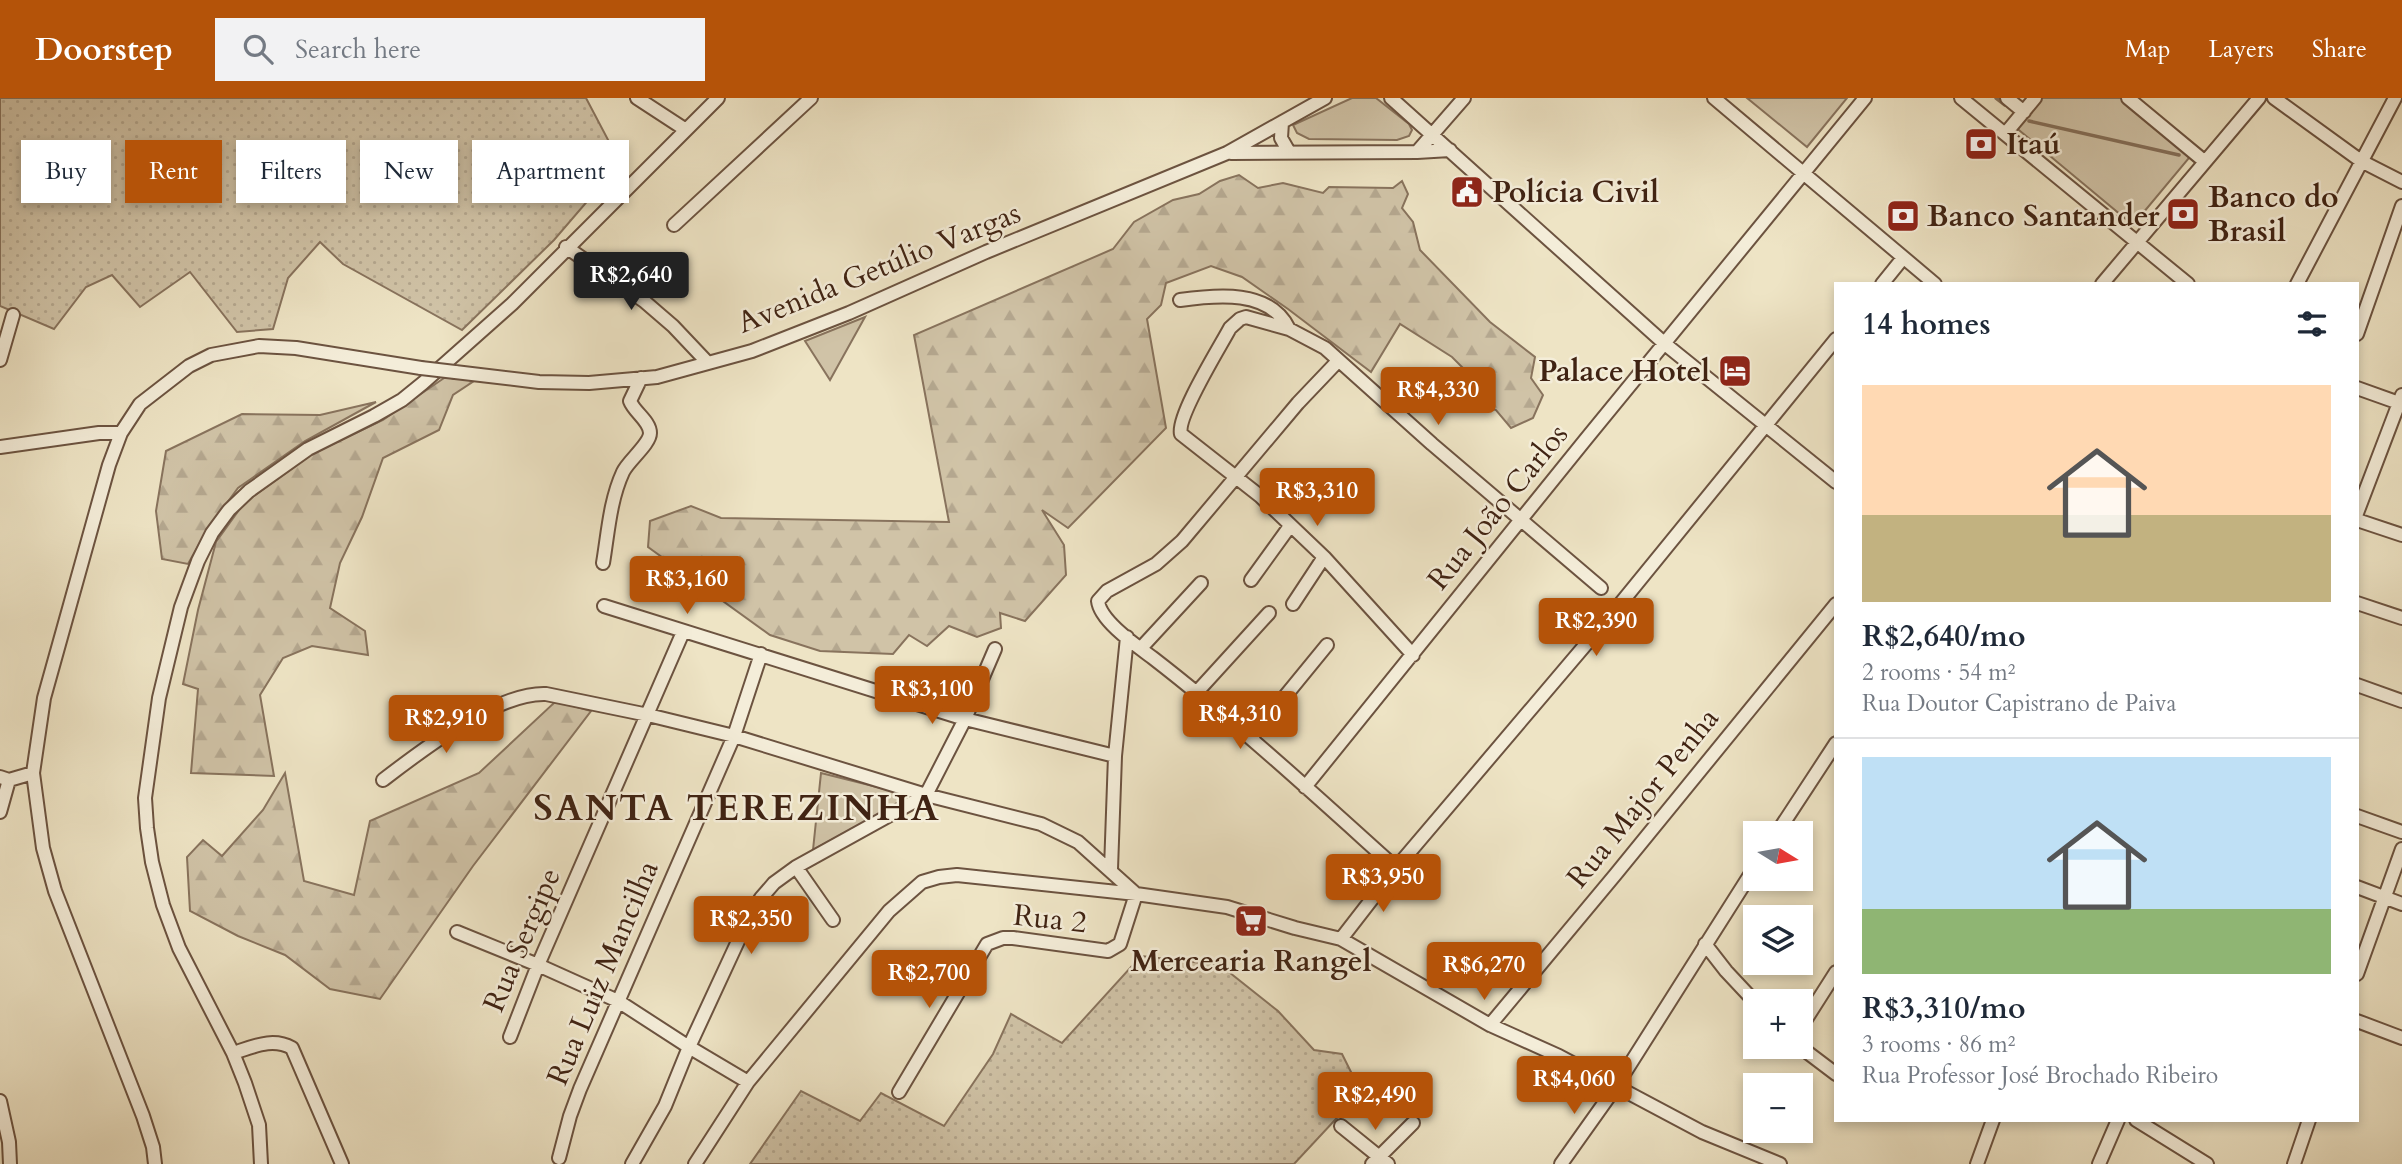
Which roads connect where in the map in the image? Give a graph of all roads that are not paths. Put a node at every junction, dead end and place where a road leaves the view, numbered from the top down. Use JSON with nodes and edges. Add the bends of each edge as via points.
{"nodes":[{"id":1,"x":637,"y":98,"type":"edge"},
{"id":2,"x":718,"y":98,"type":"edge"},
{"id":3,"x":811,"y":98,"type":"edge"},
{"id":4,"x":1325,"y":98,"type":"edge"},
{"id":5,"x":1391,"y":98,"type":"edge"},
{"id":6,"x":1464,"y":98,"type":"edge"},
{"id":7,"x":1714,"y":98,"type":"edge"},
{"id":8,"x":1865,"y":98,"type":"edge"},
{"id":9,"x":1961,"y":98,"type":"edge"},
{"id":10,"x":2007,"y":98,"type":"edge"},
{"id":11,"x":2035,"y":98,"type":"edge"},
{"id":12,"x":2128,"y":98,"type":"edge"},
{"id":13,"x":2259,"y":98,"type":"edge"},
{"id":14,"x":2274,"y":98,"type":"edge"},
{"id":15,"x":2395,"y":98,"type":"edge"},
{"id":16,"x":2024,"y":112,"type":"junction"},
{"id":17,"x":1282,"y":122,"type":"junction"},
{"id":18,"x":685,"y":130,"type":"junction"},
{"id":19,"x":2005,"y":134,"type":"junction"},
{"id":20,"x":1433,"y":135,"type":"junction"},
{"id":21,"x":1450,"y":150,"type":"junction"},
{"id":22,"x":1289,"y":152,"type":"junction"},
{"id":23,"x":1417,"y":152,"type":"junction"},
{"id":24,"x":1227,"y":153,"type":"junction"},
{"id":25,"x":2204,"y":161,"type":"junction"},
{"id":26,"x":2361,"y":161,"type":"junction"},
{"id":27,"x":1802,"y":174,"type":"junction"},
{"id":28,"x":2402,"y":182,"type":"edge"},
{"id":29,"x":2402,"y":206,"type":"edge"},
{"id":30,"x":2400,"y":221,"type":"edge"},
{"id":31,"x":674,"y":225,"type":"dead end"},
{"id":32,"x":2137,"y":243,"type":"junction"},
{"id":33,"x":566,"y":247,"type":"junction"},
{"id":34,"x":1903,"y":258,"type":"junction"},
{"id":35,"x":1884,"y":282,"type":"edge"},
{"id":36,"x":1933,"y":282,"type":"edge"},
{"id":37,"x":2104,"y":282,"type":"edge"},
{"id":38,"x":2186,"y":282,"type":"edge"},
{"id":39,"x":2298,"y":282,"type":"edge"},
{"id":40,"x":1180,"y":300,"type":"dead end"},
{"id":41,"x":13,"y":315,"type":"dead end"},
{"id":42,"x":1289,"y":329,"type":"junction"},
{"id":43,"x":2359,"y":329,"type":"edge"},
{"id":44,"x":1834,"y":341,"type":"edge"},
{"id":45,"x":1665,"y":344,"type":"junction"},
{"id":46,"x":0,"y":360,"type":"edge"},
{"id":47,"x":1338,"y":361,"type":"junction"},
{"id":48,"x":708,"y":363,"type":"junction"},
{"id":49,"x":641,"y":378,"type":"junction"},
{"id":50,"x":2359,"y":389,"type":"edge"},
{"id":51,"x":2401,"y":401,"type":"edge"},
{"id":52,"x":1765,"y":424,"type":"junction"},
{"id":53,"x":121,"y":433,"type":"junction"},
{"id":54,"x":0,"y":447,"type":"edge"},
{"id":55,"x":1237,"y":477,"type":"junction"},
{"id":56,"x":1834,"y":480,"type":"edge"},
{"id":57,"x":2359,"y":508,"type":"edge"},
{"id":58,"x":1522,"y":519,"type":"junction"},
{"id":59,"x":2359,"y":521,"type":"edge"},
{"id":60,"x":1290,"y":526,"type":"junction"},
{"id":61,"x":2402,"y":535,"type":"edge"},
{"id":62,"x":1324,"y":557,"type":"junction"},
{"id":63,"x":603,"y":563,"type":"dead end"},
{"id":64,"x":1251,"y":580,"type":"dead end"},
{"id":65,"x":1201,"y":583,"type":"dead end"},
{"id":66,"x":1601,"y":588,"type":"dead end"},
{"id":67,"x":1293,"y":604,"type":"dead end"},
{"id":68,"x":2359,"y":604,"type":"edge"},
{"id":69,"x":604,"y":606,"type":"dead end"},
{"id":70,"x":1834,"y":606,"type":"edge"},
{"id":71,"x":1269,"y":613,"type":"dead end"},
{"id":72,"x":2402,"y":618,"type":"edge"},
{"id":73,"x":683,"y":632,"type":"junction"},
{"id":74,"x":1127,"y":638,"type":"junction"},
{"id":75,"x":1327,"y":645,"type":"dead end"},
{"id":76,"x":1141,"y":648,"type":"junction"},
{"id":77,"x":995,"y":649,"type":"dead end"},
{"id":78,"x":761,"y":654,"type":"junction"},
{"id":79,"x":1413,"y":655,"type":"junction"},
{"id":80,"x":2359,"y":686,"type":"edge"},
{"id":81,"x":1197,"y":692,"type":"junction"},
{"id":82,"x":2402,"y":701,"type":"edge"},
{"id":83,"x":649,"y":715,"type":"junction"},
{"id":84,"x":965,"y":719,"type":"junction"},
{"id":85,"x":734,"y":736,"type":"junction"},
{"id":86,"x":1251,"y":738,"type":"junction"},
{"id":87,"x":1834,"y":746,"type":"edge"},
{"id":88,"x":1115,"y":756,"type":"junction"},
{"id":89,"x":33,"y":773,"type":"junction"},
{"id":90,"x":5,"y":778,"type":"edge"},
{"id":91,"x":383,"y":780,"type":"dead end"},
{"id":92,"x":1305,"y":787,"type":"junction"},
{"id":93,"x":926,"y":795,"type":"junction"},
{"id":94,"x":0,"y":812,"type":"edge"},
{"id":95,"x":2359,"y":817,"type":"edge"},
{"id":96,"x":1785,"y":821,"type":"edge"},
{"id":97,"x":2402,"y":832,"type":"edge"},
{"id":98,"x":2402,"y":849,"type":"edge"},
{"id":99,"x":796,"y":867,"type":"junction"},
{"id":100,"x":1396,"y":867,"type":"junction"},
{"id":101,"x":1111,"y":869,"type":"junction"},
{"id":102,"x":1743,"y":885,"type":"edge"},
{"id":103,"x":2359,"y":888,"type":"edge"},
{"id":104,"x":1136,"y":894,"type":"junction"},
{"id":105,"x":2385,"y":897,"type":"junction"},
{"id":106,"x":2402,"y":904,"type":"edge"},
{"id":107,"x":833,"y":920,"type":"dead end"},
{"id":108,"x":457,"y":932,"type":"dead end"},
{"id":109,"x":1341,"y":939,"type":"junction"},
{"id":110,"x":1705,"y":944,"type":"junction"},
{"id":111,"x":538,"y":965,"type":"junction"},
{"id":112,"x":2359,"y":968,"type":"edge"},
{"id":113,"x":1834,"y":975,"type":"edge"},
{"id":114,"x":1743,"y":989,"type":"edge"},
{"id":115,"x":618,"y":1001,"type":"junction"},
{"id":116,"x":1813,"y":1008,"type":"edge"},
{"id":117,"x":2359,"y":1022,"type":"edge"},
{"id":118,"x":1490,"y":1025,"type":"junction"},
{"id":119,"x":510,"y":1037,"type":"dead end"},
{"id":120,"x":2402,"y":1038,"type":"edge"},
{"id":121,"x":689,"y":1047,"type":"junction"},
{"id":122,"x":233,"y":1053,"type":"junction"},
{"id":123,"x":1813,"y":1057,"type":"edge"},
{"id":124,"x":1834,"y":1072,"type":"edge"},
{"id":125,"x":748,"y":1082,"type":"junction"},
{"id":126,"x":1615,"y":1088,"type":"junction"},
{"id":127,"x":899,"y":1093,"type":"dead end"},
{"id":128,"x":0,"y":1101,"type":"edge"},
{"id":129,"x":1992,"y":1122,"type":"edge"},
{"id":130,"x":2117,"y":1122,"type":"edge"},
{"id":131,"x":2140,"y":1122,"type":"edge"},
{"id":132,"x":2308,"y":1122,"type":"edge"},
{"id":133,"x":1413,"y":1123,"type":"dead end"},
{"id":134,"x":1341,"y":1126,"type":"dead end"},
{"id":135,"x":559,"y":1158,"type":"dead end"},
{"id":136,"x":1380,"y":1161,"type":"edge"},
{"id":137,"x":10,"y":1164,"type":"edge"},
{"id":138,"x":155,"y":1164,"type":"edge"},
{"id":139,"x":261,"y":1164,"type":"edge"},
{"id":140,"x":342,"y":1164,"type":"edge"},
{"id":141,"x":632,"y":1164,"type":"edge"},
{"id":142,"x":695,"y":1164,"type":"edge"},
{"id":143,"x":1561,"y":1164,"type":"edge"},
{"id":144,"x":1780,"y":1164,"type":"edge"},
{"id":145,"x":1977,"y":1164,"type":"edge"},
{"id":146,"x":2099,"y":1164,"type":"edge"},
{"id":147,"x":2207,"y":1164,"type":"edge"},
{"id":148,"x":2294,"y":1164,"type":"edge"}],
"edges":[{"from":1,"to":18,"type":"street"},
{"from":2,"to":18,"type":"street"},
{"from":3,"to":31,"type":"street"},
{"from":4,"to":17,"type":"street"},
{"from":5,"to":20,"type":"street"},
{"from":6,"to":20,"type":"street"},
{"from":7,"to":27,"type":"street"},
{"from":8,"to":27,"type":"street","name":"Rua João Carlos"},
{"from":9,"to":19,"type":"street"},
{"from":10,"to":16,"type":"street"},
{"from":11,"to":16,"type":"street"},
{"from":12,"to":25,"type":"street"},
{"from":13,"to":25,"type":"street"},
{"from":14,"to":26,"type":"street"},
{"from":15,"to":26,"type":"street"},
{"from":16,"to":19,"type":"street"},
{"from":17,"to":22,"type":"street","via":[[1281,138]]},
{"from":17,"to":24,"type":"street"},
{"from":18,"to":33,"type":"street"},
{"from":19,"to":32,"type":"street"},
{"from":20,"to":21,"type":"street"},
{"from":20,"to":23,"type":"street"},
{"from":21,"to":23,"type":"street"},
{"from":21,"to":45,"type":"street"},
{"from":22,"to":23,"type":"street"},
{"from":22,"to":24,"type":"street"},
{"from":24,"to":48,"type":"street","name":"Avenida Getúlio Vargas","via":[[849,313]]},
{"from":25,"to":32,"type":"street"},
{"from":26,"to":28,"type":"street"},
{"from":26,"to":39,"type":"street"},
{"from":27,"to":34,"type":"street"},
{"from":27,"to":45,"type":"street","name":"Rua João Carlos"},
{"from":29,"to":30,"type":"street"},
{"from":30,"to":43,"type":"street"},
{"from":32,"to":37,"type":"street"},
{"from":32,"to":38,"type":"street"},
{"from":33,"to":48,"type":"street","via":[[645,301]]},
{"from":33,"to":122,"type":"street","via":[[476,337],[402,400],[308,449],[249,491],[212,533],[198,561],[181,607],[159,698],[145,798],[147,828],[163,905],[179,948]]},
{"from":34,"to":35,"type":"street"},
{"from":34,"to":36,"type":"street"},
{"from":40,"to":42,"type":"street","via":[[1236,296],[1277,312]]},
{"from":41,"to":46,"type":"street"},
{"from":42,"to":47,"type":"street","via":[[1311,339]]},
{"from":42,"to":55,"type":"street","via":[[1240,319],[1230,328],[1187,407],[1180,430],[1186,440]]},
{"from":44,"to":52,"type":"street"},
{"from":45,"to":52,"type":"street"},
{"from":45,"to":58,"type":"street","name":"Rua João Carlos"},
{"from":47,"to":55,"type":"street"},
{"from":47,"to":58,"type":"street"},
{"from":48,"to":49,"type":"street","name":"Avenida Getúlio Vargas"},
{"from":49,"to":53,"type":"street","name":"Avenida Getúlio Vargas","bridge":true,"via":[[551,382],[296,348],[238,348],[211,355],[166,382],[140,404]]},
{"from":49,"to":63,"type":"street","via":[[630,401],[650,433],[619,483]]},
{"from":50,"to":51,"type":"street"},
{"from":51,"to":57,"type":"street"},
{"from":52,"to":56,"type":"street"},
{"from":52,"to":100,"type":"street","via":[[1621,603]]},
{"from":53,"to":54,"type":"street"},
{"from":53,"to":89,"type":"street","name":"Avenida Getúlio Vargas","via":[[59,637]]},
{"from":55,"to":60,"type":"street"},
{"from":55,"to":74,"type":"street","via":[[1165,556],[1098,601],[1102,614]]},
{"from":58,"to":66,"type":"street"},
{"from":58,"to":79,"type":"street","name":"Rua João Carlos"},
{"from":59,"to":61,"type":"street"},
{"from":60,"to":62,"type":"street"},
{"from":60,"to":64,"type":"street"},
{"from":62,"to":67,"type":"street"},
{"from":62,"to":79,"type":"street"},
{"from":65,"to":76,"type":"street"},
{"from":68,"to":72,"type":"street"},
{"from":69,"to":73,"type":"street"},
{"from":70,"to":118,"type":"street","name":"Rua Major Penha"},
{"from":71,"to":81,"type":"street"},
{"from":73,"to":78,"type":"street"},
{"from":73,"to":83,"type":"street","name":"Rua Sergipe"},
{"from":74,"to":76,"type":"street"},
{"from":74,"to":88,"type":"street"},
{"from":75,"to":86,"type":"street"},
{"from":76,"to":81,"type":"street"},
{"from":77,"to":84,"type":"street"},
{"from":78,"to":84,"type":"street"},
{"from":78,"to":85,"type":"street","name":"Rua Luiz Mancilha"},
{"from":79,"to":92,"type":"street","name":"Rua João Carlos"},
{"from":80,"to":82,"type":"street"},
{"from":81,"to":86,"type":"street"},
{"from":83,"to":85,"type":"street"},
{"from":83,"to":91,"type":"street","via":[[547,694],[519,696],[493,707]]},
{"from":83,"to":111,"type":"street","name":"Rua Sergipe"},
{"from":84,"to":88,"type":"street"},
{"from":84,"to":93,"type":"street"},
{"from":85,"to":93,"type":"street"},
{"from":85,"to":115,"type":"street","name":"Rua Luiz Mancilha"},
{"from":86,"to":92,"type":"street"},
{"from":87,"to":96,"type":"street"},
{"from":88,"to":101,"type":"street"},
{"from":89,"to":90,"type":"street"},
{"from":89,"to":138,"type":"street","name":"Avenida Getúlio Vargas","via":[[43,848],[55,891],[143,1116]]},
{"from":90,"to":94,"type":"street"},
{"from":92,"to":100,"type":"street"},
{"from":93,"to":99,"type":"street"},
{"from":93,"to":101,"type":"street","via":[[1041,824],[1078,842]]},
{"from":95,"to":97,"type":"street"},
{"from":98,"to":105,"type":"street"},
{"from":99,"to":107,"type":"street"},
{"from":99,"to":121,"type":"street","via":[[774,883],[751,913]]},
{"from":100,"to":109,"type":"street"},
{"from":101,"to":104,"type":"street"},
{"from":102,"to":110,"type":"street"},
{"from":103,"to":105,"type":"street"},
{"from":104,"to":109,"type":"street","via":[[1227,907]]},
{"from":104,"to":125,"type":"street","via":[[957,875],[922,882],[889,911]]},
{"from":104,"to":127,"type":"street","name":"Rua 2","via":[[1120,944],[1108,951],[1013,938],[987,944]]},
{"from":105,"to":106,"type":"street"},
{"from":105,"to":112,"type":"street"},
{"from":108,"to":111,"type":"street"},
{"from":109,"to":118,"type":"street"},
{"from":110,"to":114,"type":"street"},
{"from":110,"to":126,"type":"street"},
{"from":111,"to":115,"type":"street"},
{"from":111,"to":119,"type":"street","name":"Rua Sergipe"},
{"from":113,"to":116,"type":"street"},
{"from":115,"to":121,"type":"street"},
{"from":115,"to":135,"type":"street","name":"Rua Luiz Mancilha","via":[[570,1115]]},
{"from":117,"to":120,"type":"street"},
{"from":118,"to":126,"type":"street"},
{"from":121,"to":125,"type":"street"},
{"from":121,"to":141,"type":"street","via":[[666,1106]]},
{"from":122,"to":139,"type":"street","via":[[259,1125]]},
{"from":122,"to":140,"type":"street","via":[[271,1042],[292,1048]]},
{"from":123,"to":124,"type":"street"},
{"from":125,"to":142,"type":"street"},
{"from":126,"to":143,"type":"street"},
{"from":126,"to":144,"type":"street","via":[[1702,1132]]},
{"from":128,"to":137,"type":"street"},
{"from":129,"to":145,"type":"street"},
{"from":130,"to":146,"type":"street"},
{"from":131,"to":147,"type":"street"},
{"from":132,"to":148,"type":"street"},
{"from":133,"to":136,"type":"street"},
{"from":134,"to":136,"type":"street"}]}
